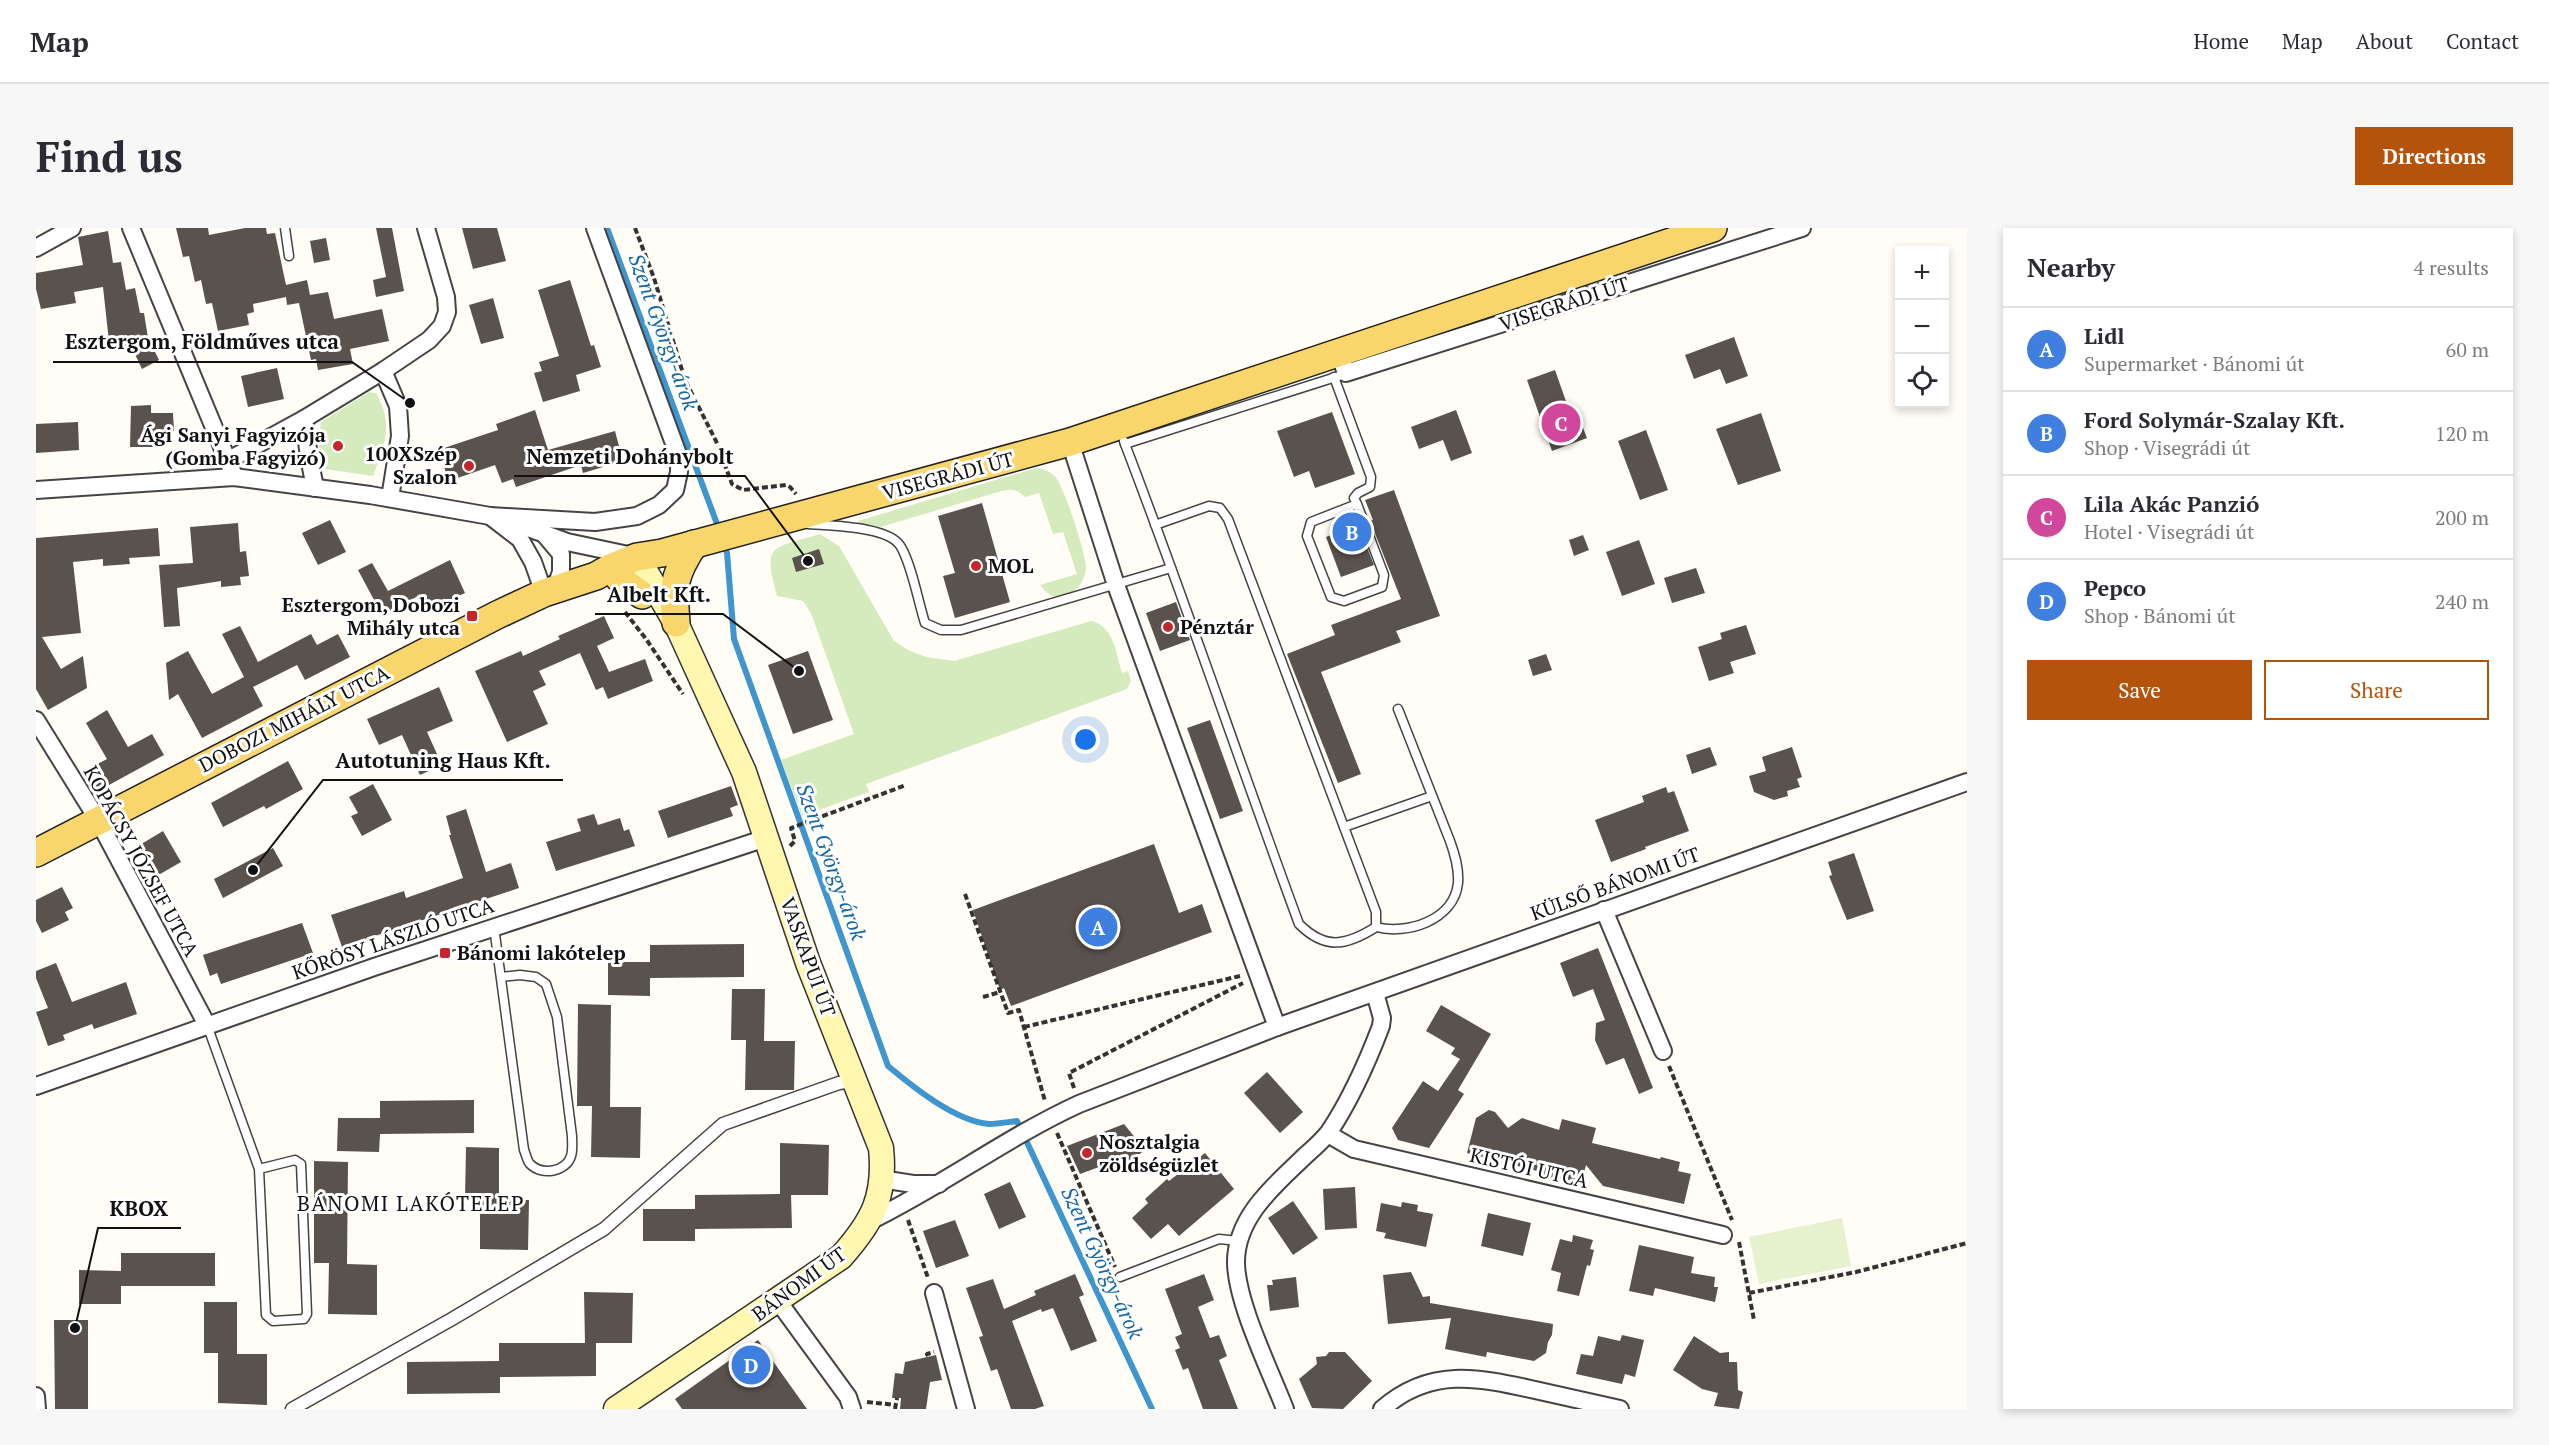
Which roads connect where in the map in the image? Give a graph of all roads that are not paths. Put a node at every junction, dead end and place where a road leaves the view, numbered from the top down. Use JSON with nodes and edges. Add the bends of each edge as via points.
{"nodes":[{"id":1,"x":72,"y":228,"type":"edge"},
{"id":2,"x":131,"y":228,"type":"edge"},
{"id":3,"x":285,"y":228,"type":"edge"},
{"id":4,"x":426,"y":228,"type":"edge"},
{"id":5,"x":595,"y":228,"type":"edge"},
{"id":6,"x":1713,"y":228,"type":"edge"},
{"id":7,"x":1802,"y":228,"type":"edge"},
{"id":8,"x":36,"y":248,"type":"edge"},
{"id":9,"x":289,"y":256,"type":"dead end"},
{"id":10,"x":1340,"y":368,"type":"junction"},
{"id":11,"x":383,"y":371,"type":"junction"},
{"id":12,"x":304,"y":419,"type":"junction"},
{"id":13,"x":1123,"y":435,"type":"junction"},
{"id":14,"x":1070,"y":442,"type":"junction"},
{"id":15,"x":227,"y":461,"type":"junction"},
{"id":16,"x":234,"y":477,"type":"junction"},
{"id":17,"x":315,"y":488,"type":"junction"},
{"id":18,"x":36,"y":490,"type":"edge"},
{"id":19,"x":390,"y":498,"type":"junction"},
{"id":20,"x":1356,"y":504,"type":"junction"},
{"id":21,"x":490,"y":516,"type":"junction"},
{"id":22,"x":775,"y":522,"type":"junction"},
{"id":23,"x":1155,"y":525,"type":"junction"},
{"id":24,"x":543,"y":532,"type":"junction"},
{"id":25,"x":711,"y":540,"type":"junction"},
{"id":26,"x":637,"y":557,"type":"junction"},
{"id":27,"x":610,"y":568,"type":"junction"},
{"id":28,"x":1171,"y":568,"type":"junction"},
{"id":29,"x":1116,"y":585,"type":"junction"},
{"id":30,"x":550,"y":591,"type":"junction"},
{"id":31,"x":642,"y":595,"type":"junction"},
{"id":32,"x":676,"y":623,"type":"junction"},
{"id":33,"x":709,"y":696,"type":"junction"},
{"id":34,"x":1398,"y":709,"type":"dead end"},
{"id":35,"x":36,"y":720,"type":"edge"},
{"id":36,"x":1967,"y":782,"type":"edge"},
{"id":37,"x":1432,"y":796,"type":"junction"},
{"id":38,"x":98,"y":820,"type":"junction"},
{"id":39,"x":1344,"y":827,"type":"junction"},
{"id":40,"x":766,"y":838,"type":"junction"},
{"id":41,"x":36,"y":853,"type":"edge"},
{"id":42,"x":1604,"y":910,"type":"junction"},
{"id":43,"x":494,"y":927,"type":"junction"},
{"id":44,"x":1376,"y":927,"type":"junction"},
{"id":45,"x":501,"y":977,"type":"junction"},
{"id":46,"x":1375,"y":993,"type":"junction"},
{"id":47,"x":207,"y":1024,"type":"junction"},
{"id":48,"x":1277,"y":1027,"type":"junction"},
{"id":49,"x":1663,"y":1051,"type":"road end"},
{"id":50,"x":856,"y":1080,"type":"junction"},
{"id":51,"x":36,"y":1086,"type":"edge"},
{"id":52,"x":1328,"y":1134,"type":"junction"},
{"id":53,"x":259,"y":1169,"type":"junction"},
{"id":54,"x":881,"y":1179,"type":"junction"},
{"id":55,"x":940,"y":1184,"type":"junction"},
{"id":56,"x":870,"y":1221,"type":"junction"},
{"id":57,"x":1731,"y":1230,"type":"road end"},
{"id":58,"x":1239,"y":1240,"type":"junction"},
{"id":59,"x":1120,"y":1277,"type":"road end"},
{"id":60,"x":934,"y":1293,"type":"road end"},
{"id":61,"x":778,"y":1301,"type":"junction"},
{"id":62,"x":36,"y":1396,"type":"edge"},
{"id":63,"x":850,"y":1405,"type":"edge"},
{"id":64,"x":36,"y":1409,"type":"edge"},
{"id":65,"x":292,"y":1409,"type":"edge"},
{"id":66,"x":616,"y":1409,"type":"edge"},
{"id":67,"x":966,"y":1409,"type":"edge"},
{"id":68,"x":1285,"y":1409,"type":"edge"},
{"id":69,"x":1382,"y":1409,"type":"edge"},
{"id":70,"x":1620,"y":1409,"type":"edge"}],
"edges":[{"from":1,"to":8,"type":"street"},
{"from":2,"to":15,"type":"street"},
{"from":3,"to":9,"type":"lane"},
{"from":4,"to":11,"type":"street","via":[[447,312],[442,326],[429,340]]},
{"from":5,"to":21,"type":"street","via":[[679,457],[675,490],[659,505],[638,516],[605,521]]},
{"from":6,"to":10,"type":"main road","name":"VISEGRÁDI ÚT"},
{"from":7,"to":10,"type":"street","name":"VISEGRÁDI ÚT"},
{"from":10,"to":13,"type":"main road","name":"VISEGRÁDI ÚT"},
{"from":10,"to":20,"type":"lane","via":[[1371,477],[1370,487],[1354,498]]},
{"from":11,"to":12,"type":"street"},
{"from":11,"to":19,"type":"street","via":[[398,406],[400,436]]},
{"from":12,"to":15,"type":"street"},
{"from":12,"to":17,"type":"street"},
{"from":13,"to":14,"type":"main road","name":"VISEGRÁDI ÚT"},
{"from":13,"to":23,"type":"lane"},
{"from":14,"to":22,"type":"main road","name":"VISEGRÁDI ÚT"},
{"from":14,"to":29,"type":"street"},
{"from":15,"to":16,"type":"street"},
{"from":16,"to":17,"type":"street"},
{"from":16,"to":18,"type":"street"},
{"from":17,"to":19,"type":"street"},
{"from":19,"to":21,"type":"street"},
{"from":20,"to":20,"type":"lane","via":[[1384,575],[1382,587],[1344,601],[1331,597],[1307,536],[1311,522]]},
{"from":21,"to":24,"type":"street"},
{"from":21,"to":30,"type":"street","via":[[520,539]]},
{"from":22,"to":25,"type":"main road","name":"DOBOZI MIHÁLY UTCA"},
{"from":22,"to":29,"type":"lane","via":[[846,527],[888,536],[901,545],[925,623],[941,630],[961,630]]},
{"from":23,"to":28,"type":"lane"},
{"from":23,"to":39,"type":"lane","via":[[1209,506],[1220,508],[1228,519]]},
{"from":24,"to":26,"type":"street","via":[[578,545]]},
{"from":24,"to":30,"type":"street","via":[[561,554],[561,572]]},
{"from":25,"to":26,"type":"main road","name":"DOBOZI MIHÁLY UTCA"},
{"from":25,"to":32,"type":"main road","via":[[682,561],[673,589]]},
{"from":26,"to":27,"type":"main road","name":"DOBOZI MIHÁLY UTCA"},
{"from":26,"to":31,"type":"main road","name":"VASKAPUI ÚT","via":[[635,573]]},
{"from":26,"to":32,"type":"main road","name":"VASKAPUI ÚT"},
{"from":27,"to":30,"type":"main road","name":"DOBOZI MIHÁLY UTCA"},
{"from":27,"to":31,"type":"main road"},
{"from":28,"to":29,"type":"lane"},
{"from":28,"to":44,"type":"lane","via":[[1299,924],[1311,936],[1330,943],[1356,940]]},
{"from":29,"to":48,"type":"street"},
{"from":30,"to":38,"type":"main road","name":"DOBOZI MIHÁLY UTCA"},
{"from":31,"to":33,"type":"main road","name":"VASKAPUI ÚT"},
{"from":32,"to":33,"type":"main road","name":"VASKAPUI ÚT"},
{"from":33,"to":40,"type":"main road","name":"VASKAPUI ÚT","via":[[744,772]]},
{"from":34,"to":37,"type":"lane"},
{"from":35,"to":38,"type":"street","name":"KOPÁCSY JÓZSEF UTCA"},
{"from":36,"to":42,"type":"street","name":"KÜLSŐ BÁNOMI ÚT"},
{"from":37,"to":39,"type":"lane"},
{"from":37,"to":44,"type":"lane","via":[[1457,863],[1458,885],[1450,904],[1438,916],[1414,927],[1391,931]]},
{"from":38,"to":41,"type":"main road","name":"DOBOZI MIHÁLY UTCA"},
{"from":38,"to":47,"type":"street","name":"KOPÁCSY JÓZSEF UTCA"},
{"from":39,"to":44,"type":"lane","via":[[1376,912]]},
{"from":40,"to":43,"type":"street","name":"KŐRÖSY LÁSZLÓ UTCA"},
{"from":40,"to":50,"type":"main road","name":"VASKAPUI ÚT","via":[[808,963]]},
{"from":42,"to":46,"type":"street","name":"KÜLSŐ BÁNOMI ÚT"},
{"from":42,"to":49,"type":"street"},
{"from":43,"to":45,"type":"lane"},
{"from":43,"to":47,"type":"street","name":"KŐRÖSY LÁSZLÓ UTCA"},
{"from":45,"to":45,"type":"lane","via":[[524,1150],[530,1164],[543,1171],[556,1171],[572,1155],[557,1017],[546,984],[536,977]]},
{"from":46,"to":48,"type":"street","name":"KÜLSŐ BÁNOMI ÚT"},
{"from":46,"to":52,"type":"street","via":[[1381,1026],[1364,1071]]},
{"from":47,"to":51,"type":"street","name":"KŐRÖSY LÁSZLÓ UTCA"},
{"from":47,"to":53,"type":"lane"},
{"from":48,"to":55,"type":"street","name":"BÁNOMI ÚT","via":[[1080,1104]]},
{"from":50,"to":54,"type":"main road","name":"VASKAPUI ÚT","via":[[881,1148]]},
{"from":50,"to":65,"type":"street","via":[[723,1124],[604,1228]]},
{"from":52,"to":57,"type":"street","name":"KISTÓI UTCA","via":[[1354,1149]]},
{"from":52,"to":58,"type":"street","via":[[1264,1196],[1248,1218]]},
{"from":53,"to":53,"type":"lane","via":[[295,1160],[301,1164],[307,1314],[304,1319],[273,1321],[266,1315]]},
{"from":54,"to":55,"type":"street"},
{"from":54,"to":56,"type":"main road","name":"VASKAPUI ÚT"},
{"from":55,"to":56,"type":"street","name":"BÁNOMI ÚT"},
{"from":56,"to":61,"type":"main road","name":"BÁNOMI ÚT","via":[[841,1257]]},
{"from":58,"to":59,"type":"lane","via":[[1219,1239]]},
{"from":58,"to":68,"type":"street","via":[[1236,1261],[1242,1299]]},
{"from":60,"to":67,"type":"street"},
{"from":61,"to":63,"type":"street"},
{"from":61,"to":66,"type":"main road","name":"BÁNOMI ÚT"},
{"from":62,"to":64,"type":"street"},
{"from":69,"to":70,"type":"street","via":[[1414,1386],[1467,1378]]}]}
